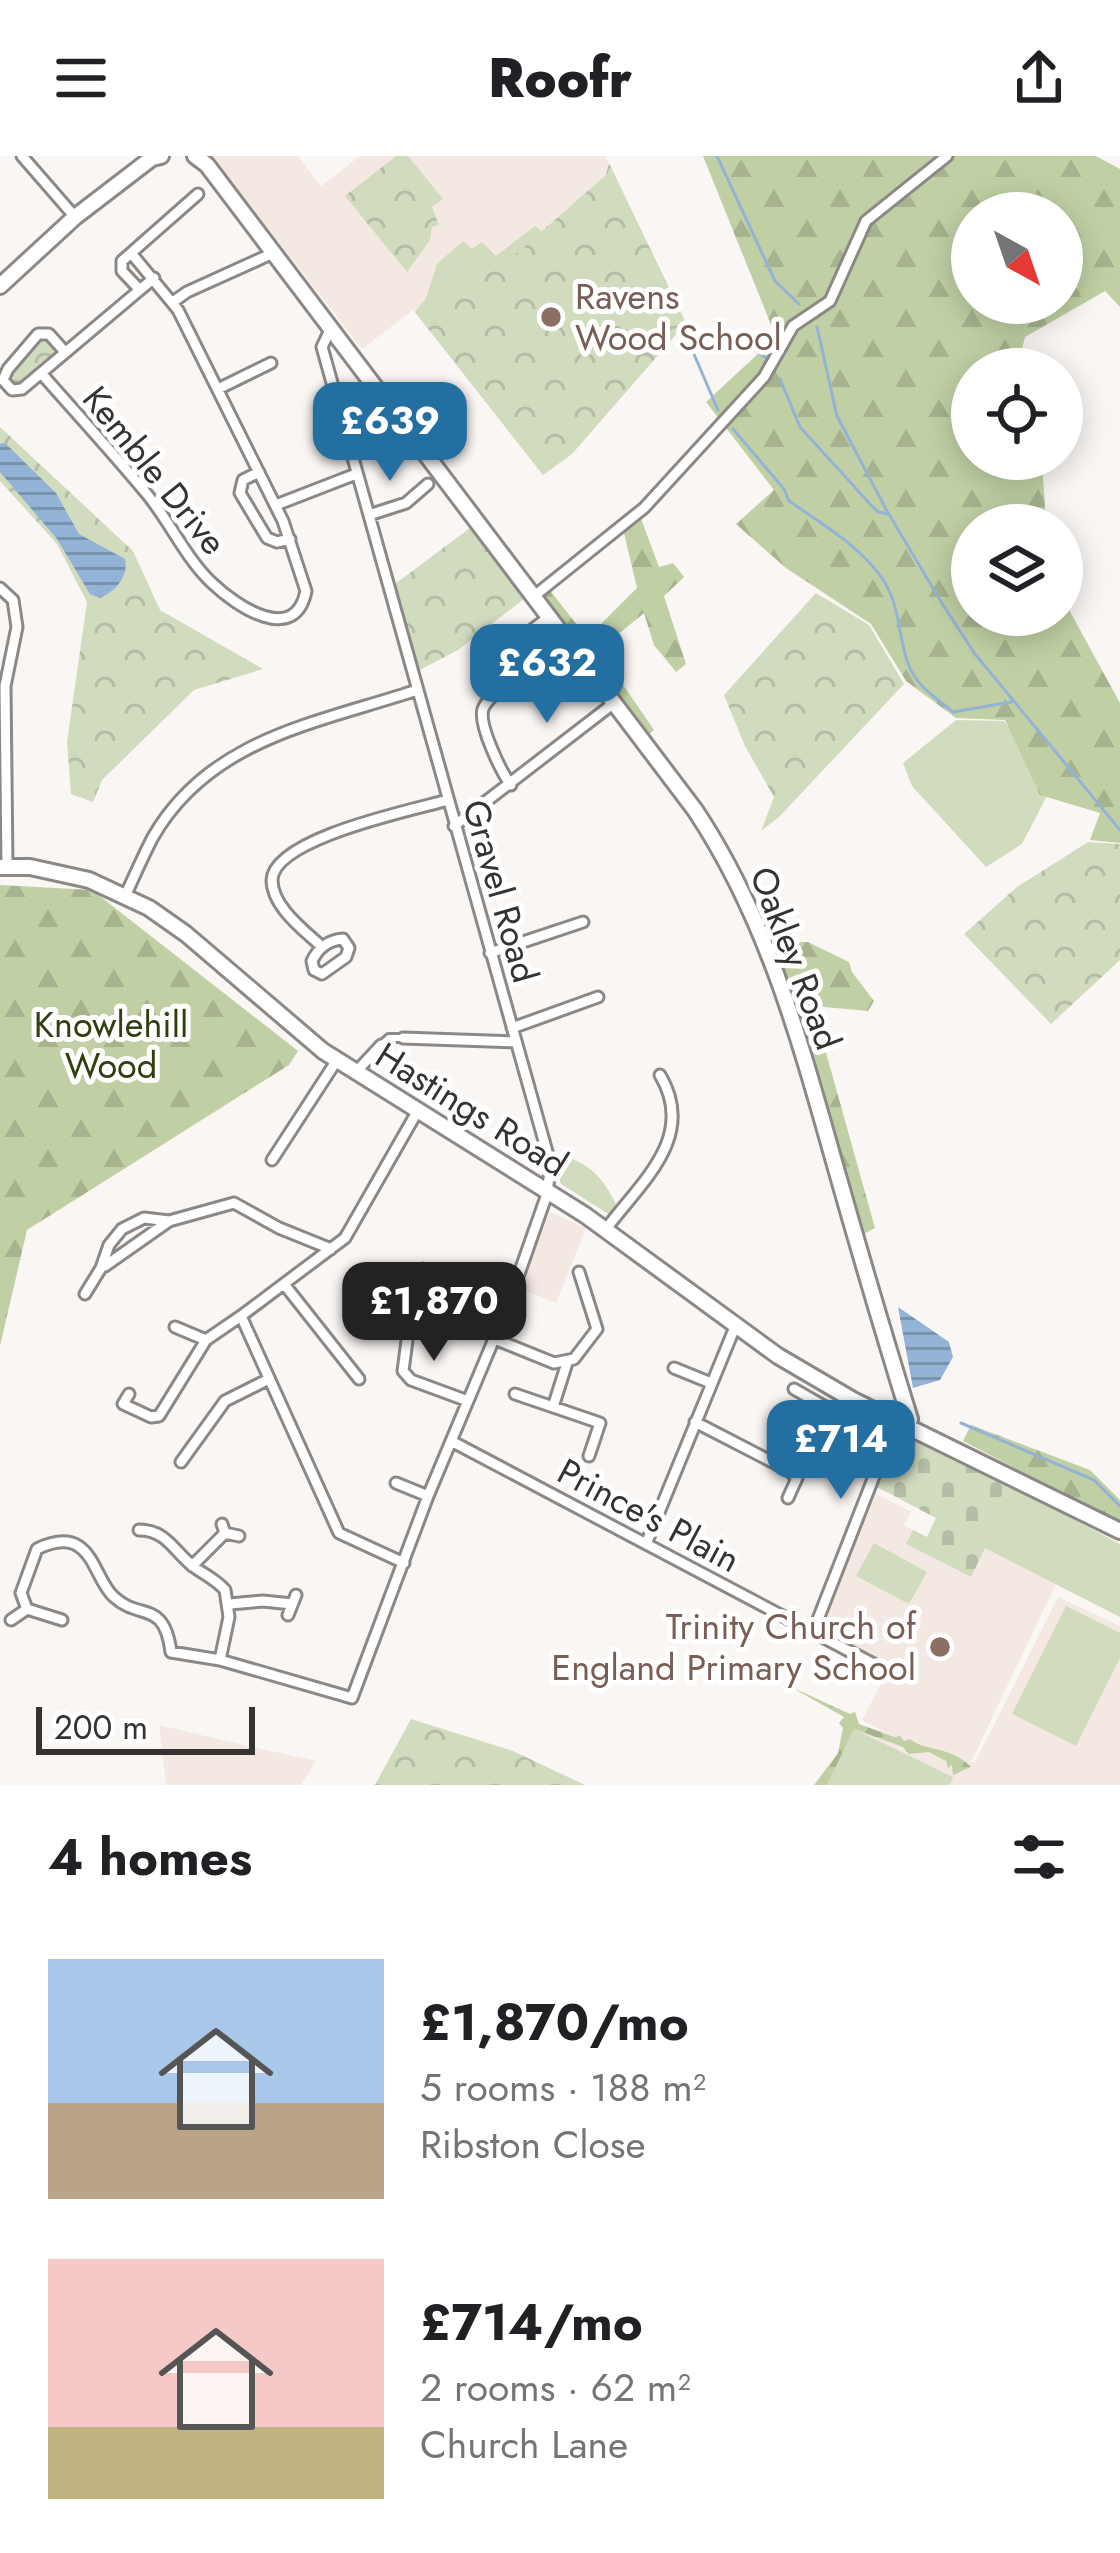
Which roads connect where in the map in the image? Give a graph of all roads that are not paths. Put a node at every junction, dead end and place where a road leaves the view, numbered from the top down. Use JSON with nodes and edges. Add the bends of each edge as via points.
{"nodes":[{"id":1,"x":22,"y":156,"type":"edge"},
{"id":2,"x":947,"y":156,"type":"edge"},
{"id":3,"x":155,"y":157,"type":"edge"},
{"id":4,"x":202,"y":159,"type":"edge"},
{"id":5,"x":198,"y":194,"type":"dead end"},
{"id":6,"x":75,"y":217,"type":"junction"},
{"id":7,"x":131,"y":253,"type":"junction"},
{"id":8,"x":271,"y":254,"type":"junction"},
{"id":9,"x":154,"y":278,"type":"junction"},
{"id":10,"x":0,"y":286,"type":"edge"},
{"id":11,"x":139,"y":290,"type":"junction"},
{"id":12,"x":173,"y":302,"type":"junction"},
{"id":13,"x":330,"y":330,"type":"junction"},
{"id":14,"x":64,"y":352,"type":"junction"},
{"id":15,"x":271,"y":363,"type":"dead end"},
{"id":16,"x":41,"y":373,"type":"junction"},
{"id":17,"x":218,"y":389,"type":"junction"},
{"id":18,"x":259,"y":472,"type":"junction"},
{"id":19,"x":356,"y":474,"type":"junction"},
{"id":20,"x":428,"y":484,"type":"dead end"},
{"id":21,"x":276,"y":505,"type":"junction"},
{"id":22,"x":369,"y":515,"type":"junction"},
{"id":23,"x":290,"y":539,"type":"junction"},
{"id":24,"x":0,"y":588,"type":"edge"},
{"id":25,"x":532,"y":597,"type":"junction"},
{"id":26,"x":548,"y":618,"type":"junction"},
{"id":27,"x":507,"y":648,"type":"dead end"},
{"id":28,"x":519,"y":673,"type":"dead end"},
{"id":29,"x":417,"y":690,"type":"junction"},
{"id":30,"x":614,"y":704,"type":"junction"},
{"id":31,"x":2,"y":742,"type":"edge"},
{"id":32,"x":511,"y":785,"type":"junction"},
{"id":33,"x":448,"y":800,"type":"junction"},
{"id":34,"x":454,"y":826,"type":"junction"},
{"id":35,"x":3,"y":867,"type":"edge"},
{"id":36,"x":125,"y":896,"type":"junction"},
{"id":37,"x":583,"y":922,"type":"dead end"},
{"id":38,"x":322,"y":947,"type":"dead end"},
{"id":39,"x":490,"y":953,"type":"junction"},
{"id":40,"x":598,"y":997,"type":"dead end"},
{"id":41,"x":512,"y":1028,"type":"junction"},
{"id":42,"x":403,"y":1038,"type":"joint"},
{"id":43,"x":517,"y":1042,"type":"junction"},
{"id":44,"x":381,"y":1045,"type":"joint"},
{"id":45,"x":337,"y":1060,"type":"junction"},
{"id":46,"x":355,"y":1073,"type":"junction"},
{"id":47,"x":660,"y":1075,"type":"dead end"},
{"id":48,"x":417,"y":1112,"type":"junction"},
{"id":49,"x":272,"y":1160,"type":"dead end"},
{"id":50,"x":548,"y":1186,"type":"junction"},
{"id":51,"x":169,"y":1221,"type":"junction"},
{"id":52,"x":606,"y":1228,"type":"junction"},
{"id":53,"x":331,"y":1249,"type":"junction"},
{"id":54,"x":101,"y":1268,"type":"junction"},
{"id":55,"x":579,"y":1272,"type":"dead end"},
{"id":56,"x":284,"y":1284,"type":"junction"},
{"id":57,"x":85,"y":1294,"type":"dead end"},
{"id":58,"x":241,"y":1316,"type":"junction"},
{"id":59,"x":409,"y":1324,"type":"junction"},
{"id":60,"x":175,"y":1327,"type":"dead end"},
{"id":61,"x":735,"y":1327,"type":"junction"},
{"id":62,"x":492,"y":1338,"type":"junction"},
{"id":63,"x":206,"y":1340,"type":"junction"},
{"id":64,"x":567,"y":1363,"type":"junction"},
{"id":65,"x":674,"y":1368,"type":"dead end"},
{"id":66,"x":269,"y":1378,"type":"junction"},
{"id":67,"x":359,"y":1379,"type":"dead end"},
{"id":68,"x":819,"y":1381,"type":"junction"},
{"id":69,"x":712,"y":1383,"type":"junction"},
{"id":70,"x":901,"y":1388,"type":"junction"},
{"id":71,"x":794,"y":1389,"type":"dead end"},
{"id":72,"x":515,"y":1394,"type":"dead end"},
{"id":73,"x":811,"y":1398,"type":"junction"},
{"id":74,"x":468,"y":1401,"type":"junction"},
{"id":75,"x":553,"y":1407,"type":"junction"},
{"id":76,"x":873,"y":1409,"type":"junction"},
{"id":77,"x":116,"y":1416,"type":"dead end"},
{"id":78,"x":695,"y":1422,"type":"junction"},
{"id":79,"x":902,"y":1424,"type":"junction"},
{"id":80,"x":453,"y":1442,"type":"junction"},
{"id":81,"x":589,"y":1456,"type":"dead end"},
{"id":82,"x":882,"y":1456,"type":"junction"},
{"id":83,"x":181,"y":1462,"type":"dead end"},
{"id":84,"x":396,"y":1483,"type":"dead end"},
{"id":85,"x":428,"y":1496,"type":"junction"},
{"id":86,"x":788,"y":1498,"type":"dead end"},
{"id":87,"x":154,"y":1518,"type":"dead end"},
{"id":88,"x":1120,"y":1531,"type":"edge"},
{"id":89,"x":239,"y":1536,"type":"dead end"},
{"id":90,"x":646,"y":1544,"type":"junction"},
{"id":91,"x":404,"y":1563,"type":"junction"},
{"id":92,"x":192,"y":1566,"type":"junction"},
{"id":93,"x":230,"y":1604,"type":"junction"},
{"id":94,"x":292,"y":1605,"type":"dead end"},
{"id":95,"x":27,"y":1609,"type":"junction"},
{"id":96,"x":11,"y":1620,"type":"dead end"},
{"id":97,"x":62,"y":1620,"type":"dead end"},
{"id":98,"x":813,"y":1632,"type":"junction"},
{"id":99,"x":220,"y":1660,"type":"junction"},
{"id":100,"x":884,"y":1669,"type":"dead end"}],
"edges":[{"from":1,"to":6,"type":"street"},
{"from":2,"to":25,"type":"street","via":[[866,220],[830,301],[793,326],[764,377],[644,508]]},
{"from":3,"to":6,"type":"main road"},
{"from":4,"to":8,"type":"main road","name":"Oakley Road"},
{"from":5,"to":7,"type":"street"},
{"from":6,"to":10,"type":"main road"},
{"from":7,"to":9,"type":"street"},
{"from":7,"to":11,"type":"street","via":[[121,268]]},
{"from":8,"to":12,"type":"street"},
{"from":8,"to":13,"type":"main road","name":"Oakley Road"},
{"from":9,"to":11,"type":"street"},
{"from":9,"to":12,"type":"street"},
{"from":11,"to":14,"type":"street"},
{"from":12,"to":17,"type":"street"},
{"from":13,"to":19,"type":"street","name":"Gravel Road","via":[[322,347]]},
{"from":13,"to":25,"type":"main road","name":"Oakley Road"},
{"from":14,"to":16,"type":"street"},
{"from":14,"to":16,"type":"street","via":[[49,334],[38,334],[3,380],[17,392]]},
{"from":15,"to":17,"type":"street"},
{"from":16,"to":23,"type":"street","name":"Kemble Drive","via":[[211,582],[267,620],[295,613],[306,591]]},
{"from":17,"to":18,"type":"street"},
{"from":18,"to":21,"type":"street"},
{"from":18,"to":23,"type":"street","via":[[243,480],[240,493],[267,538]]},
{"from":19,"to":21,"type":"street"},
{"from":19,"to":22,"type":"street","name":"Gravel Road"},
{"from":20,"to":22,"type":"street","via":[[406,503]]},
{"from":21,"to":23,"type":"street"},
{"from":22,"to":29,"type":"street","name":"Gravel Road"},
{"from":24,"to":31,"type":"street","via":[[13,600],[17,626]]},
{"from":25,"to":26,"type":"main road","name":"Oakley Road"},
{"from":26,"to":27,"type":"street"},
{"from":26,"to":30,"type":"main road","name":"Oakley Road"},
{"from":28,"to":32,"type":"street","via":[[482,715]]},
{"from":29,"to":33,"type":"street","name":"Gravel Road"},
{"from":29,"to":36,"type":"street","via":[[267,736],[209,770],[154,836]]},
{"from":30,"to":32,"type":"street"},
{"from":30,"to":70,"type":"main road","name":"Oakley Road","via":[[709,831],[755,919]]},
{"from":31,"to":35,"type":"street"},
{"from":32,"to":34,"type":"street"},
{"from":33,"to":34,"type":"street","name":"Gravel Road"},
{"from":33,"to":38,"type":"street","via":[[310,842],[280,862],[275,893]]},
{"from":34,"to":39,"type":"street","name":"Gravel Road"},
{"from":35,"to":36,"type":"main road","name":"Hastings Road","via":[[57,872]]},
{"from":36,"to":45,"type":"main road","name":"Hastings Road","via":[[172,923]]},
{"from":37,"to":39,"type":"street"},
{"from":39,"to":41,"type":"street","name":"Gravel Road"},
{"from":40,"to":41,"type":"street"},
{"from":41,"to":43,"type":"street","name":"Gravel Road"},
{"from":42,"to":43,"type":"street"},
{"from":42,"to":44,"type":"street"},
{"from":43,"to":50,"type":"street","name":"Gravel Road","via":[[551,1166]]},
{"from":44,"to":46,"type":"street"},
{"from":45,"to":46,"type":"main road","name":"Hastings Road"},
{"from":45,"to":49,"type":"street"},
{"from":46,"to":48,"type":"main road","name":"Hastings Road"},
{"from":47,"to":52,"type":"street","via":[[672,1101],[670,1141]]},
{"from":48,"to":50,"type":"main road","name":"Hastings Road"},
{"from":48,"to":53,"type":"street","via":[[345,1238]]},
{"from":50,"to":52,"type":"main road","name":"Hastings Road"},
{"from":50,"to":62,"type":"street"},
{"from":51,"to":53,"type":"street","via":[[234,1203]]},
{"from":51,"to":54,"type":"street"},
{"from":51,"to":54,"type":"street","via":[[144,1218],[122,1229]]},
{"from":52,"to":61,"type":"main road","name":"Hastings Road"},
{"from":53,"to":56,"type":"street"},
{"from":54,"to":57,"type":"street"},
{"from":55,"to":64,"type":"street","via":[[597,1329]]},
{"from":56,"to":58,"type":"street"},
{"from":56,"to":67,"type":"street"},
{"from":58,"to":63,"type":"street"},
{"from":58,"to":66,"type":"street"},
{"from":59,"to":59,"type":"street","via":[[392,1303],[423,1269],[429,1279]]},
{"from":59,"to":74,"type":"street","via":[[405,1375]]},
{"from":60,"to":63,"type":"street"},
{"from":61,"to":68,"type":"main road","name":"Hastings Road"},
{"from":61,"to":69,"type":"street"},
{"from":62,"to":64,"type":"street"},
{"from":62,"to":74,"type":"street"},
{"from":63,"to":77,"type":"street","via":[[159,1416],[126,1399]]},
{"from":64,"to":75,"type":"street"},
{"from":65,"to":69,"type":"street"},
{"from":66,"to":83,"type":"street","via":[[225,1401]]},
{"from":66,"to":91,"type":"street","via":[[339,1533]]},
{"from":68,"to":73,"type":"street"},
{"from":68,"to":76,"type":"main road","name":"Hastings Road"},
{"from":69,"to":78,"type":"street"},
{"from":70,"to":76,"type":"main road"},
{"from":70,"to":79,"type":"main road","name":"Oakley Road","via":[[910,1419]]},
{"from":71,"to":73,"type":"street"},
{"from":72,"to":75,"type":"street"},
{"from":73,"to":82,"type":"street"},
{"from":74,"to":80,"type":"street"},
{"from":75,"to":81,"type":"street","via":[[600,1423]]},
{"from":76,"to":79,"type":"main road","name":"Hastings Road"},
{"from":78,"to":86,"type":"street","via":[[788,1470],[796,1478]]},
{"from":78,"to":90,"type":"street"},
{"from":79,"to":82,"type":"street"},
{"from":79,"to":88,"type":"main road","name":"Hastings Road"},
{"from":80,"to":85,"type":"street"},
{"from":80,"to":90,"type":"street","name":"Prince's Plain"},
{"from":82,"to":98,"type":"street"},
{"from":84,"to":85,"type":"street"},
{"from":85,"to":91,"type":"street"},
{"from":87,"to":92,"type":"street","via":[[144,1530],[170,1541]]},
{"from":89,"to":92,"type":"street","via":[[223,1529]]},
{"from":90,"to":98,"type":"street","name":"Prince's Plain"},
{"from":91,"to":99,"type":"street","via":[[352,1697]]},
{"from":92,"to":93,"type":"street","via":[[221,1586]]},
{"from":93,"to":94,"type":"street"},
{"from":93,"to":99,"type":"street"},
{"from":95,"to":96,"type":"street"},
{"from":95,"to":97,"type":"street"},
{"from":95,"to":99,"type":"street","via":[[21,1593],[37,1549],[71,1546],[94,1559],[114,1598],[160,1621],[171,1652]]},
{"from":98,"to":100,"type":"street","name":"Prince's Plain"}]}
